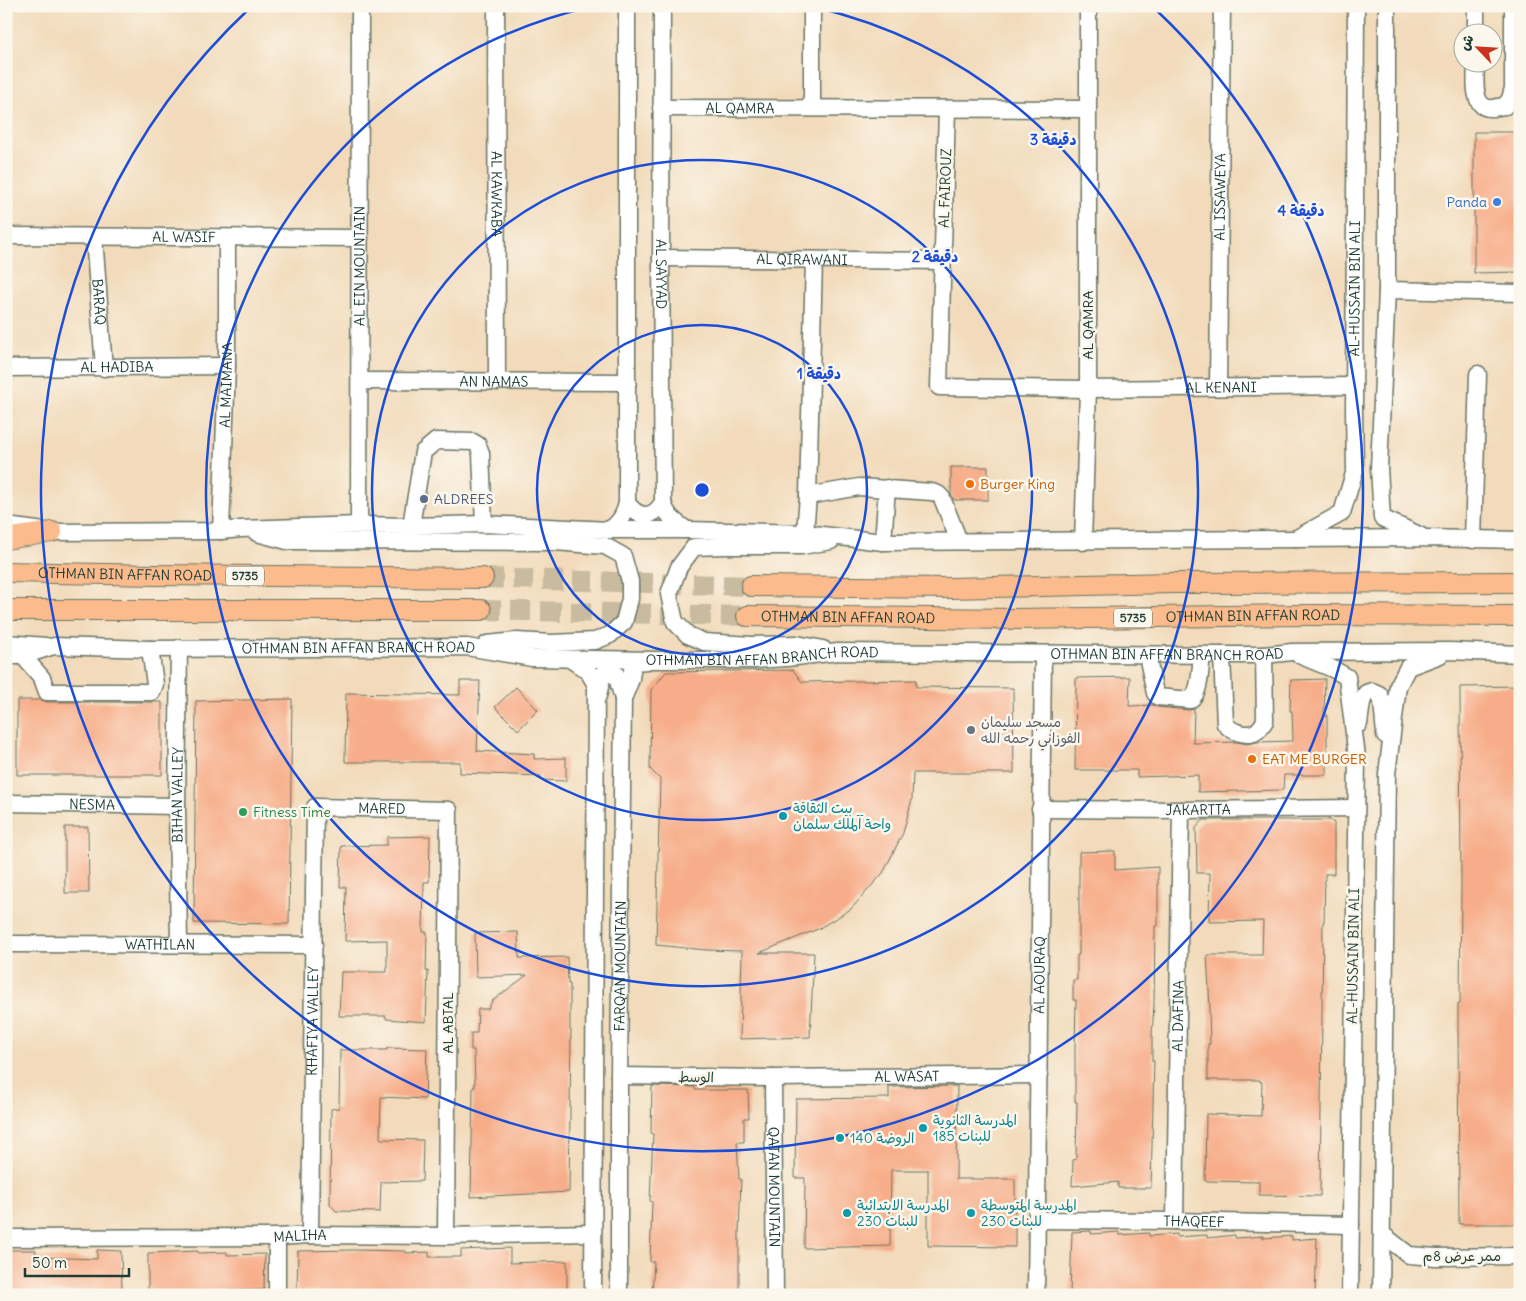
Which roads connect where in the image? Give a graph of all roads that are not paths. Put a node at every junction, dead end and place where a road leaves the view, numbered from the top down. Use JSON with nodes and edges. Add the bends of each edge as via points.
{"nodes":[{"id":1,"x":360,"y":6,"type":"edge"},
{"id":2,"x":496,"y":6,"type":"edge"},
{"id":3,"x":627,"y":6,"type":"edge"},
{"id":4,"x":662,"y":6,"type":"edge"},
{"id":5,"x":812,"y":6,"type":"edge"},
{"id":6,"x":1088,"y":6,"type":"edge"},
{"id":7,"x":1222,"y":6,"type":"edge"},
{"id":8,"x":1356,"y":6,"type":"edge"},
{"id":9,"x":1387,"y":6,"type":"edge"},
{"id":10,"x":1476,"y":6,"type":"edge"},
{"id":11,"x":1513,"y":6,"type":"edge"},
{"id":12,"x":1476,"y":22,"type":"edge"},
{"id":13,"x":1476,"y":72,"type":"edge"},
{"id":14,"x":661,"y":108,"type":"junction"},
{"id":15,"x":812,"y":108,"type":"junction"},
{"id":16,"x":947,"y":109,"type":"junction"},
{"id":17,"x":1088,"y":109,"type":"junction"},
{"id":18,"x":6,"y":236,"type":"edge"},
{"id":19,"x":94,"y":237,"type":"junction"},
{"id":20,"x":227,"y":238,"type":"junction"},
{"id":21,"x":360,"y":238,"type":"junction"},
{"id":22,"x":661,"y":258,"type":"junction"},
{"id":23,"x":814,"y":260,"type":"junction"},
{"id":24,"x":943,"y":261,"type":"junction"},
{"id":25,"x":1386,"y":290,"type":"junction"},
{"id":26,"x":1520,"y":293,"type":"edge"},
{"id":27,"x":227,"y":366,"type":"junction"},
{"id":28,"x":6,"y":368,"type":"edge"},
{"id":29,"x":104,"y":368,"type":"junction"},
{"id":30,"x":1478,"y":374,"type":"dead end"},
{"id":31,"x":360,"y":381,"type":"junction"},
{"id":32,"x":497,"y":382,"type":"junction"},
{"id":33,"x":628,"y":382,"type":"junction"},
{"id":34,"x":1354,"y":386,"type":"junction"},
{"id":35,"x":939,"y":387,"type":"joint"},
{"id":36,"x":1218,"y":388,"type":"junction"},
{"id":37,"x":1088,"y":389,"type":"junction"},
{"id":38,"x":1379,"y":468,"type":"junction"},
{"id":39,"x":1356,"y":470,"type":"junction"},
{"id":40,"x":887,"y":488,"type":"junction"},
{"id":41,"x":808,"y":496,"type":"junction"},
{"id":42,"x":663,"y":502,"type":"junction"},
{"id":43,"x":628,"y":503,"type":"junction"},
{"id":44,"x":484,"y":524,"type":"junction"},
{"id":45,"x":359,"y":525,"type":"junction"},
{"id":46,"x":6,"y":526,"type":"edge"},
{"id":47,"x":411,"y":526,"type":"junction"},
{"id":48,"x":241,"y":529,"type":"junction"},
{"id":49,"x":609,"y":530,"type":"junction"},
{"id":50,"x":687,"y":530,"type":"junction"},
{"id":51,"x":221,"y":531,"type":"junction"},
{"id":52,"x":52,"y":532,"type":"junction"},
{"id":53,"x":805,"y":533,"type":"junction"},
{"id":54,"x":851,"y":538,"type":"junction"},
{"id":55,"x":1425,"y":538,"type":"junction"},
{"id":56,"x":6,"y":540,"type":"edge"},
{"id":57,"x":1293,"y":540,"type":"junction"},
{"id":58,"x":1472,"y":540,"type":"junction"},
{"id":59,"x":1520,"y":540,"type":"edge"},
{"id":60,"x":959,"y":541,"type":"junction"},
{"id":61,"x":882,"y":542,"type":"junction"},
{"id":62,"x":1083,"y":542,"type":"junction"},
{"id":63,"x":6,"y":572,"type":"edge"},
{"id":64,"x":483,"y":578,"type":"tunnel mouth"},
{"id":65,"x":1520,"y":582,"type":"edge"},
{"id":66,"x":751,"y":586,"type":"tunnel mouth"},
{"id":67,"x":6,"y":610,"type":"edge"},
{"id":68,"x":481,"y":610,"type":"tunnel mouth"},
{"id":69,"x":747,"y":616,"type":"tunnel mouth"},
{"id":70,"x":1520,"y":616,"type":"edge"},
{"id":71,"x":6,"y":643,"type":"edge"},
{"id":72,"x":54,"y":646,"type":"junction"},
{"id":73,"x":467,"y":647,"type":"junction"},
{"id":74,"x":179,"y":648,"type":"junction"},
{"id":75,"x":150,"y":649,"type":"junction"},
{"id":76,"x":1450,"y":651,"type":"junction"},
{"id":77,"x":838,"y":652,"type":"junction"},
{"id":78,"x":1292,"y":652,"type":"junction"},
{"id":79,"x":1043,"y":654,"type":"junction"},
{"id":80,"x":1520,"y":654,"type":"edge"},
{"id":81,"x":1147,"y":655,"type":"junction"},
{"id":82,"x":1202,"y":655,"type":"junction"},
{"id":83,"x":1222,"y":655,"type":"junction"},
{"id":84,"x":1264,"y":655,"type":"junction"},
{"id":85,"x":14,"y":656,"type":"edge"},
{"id":86,"x":570,"y":659,"type":"junction"},
{"id":87,"x":655,"y":660,"type":"junction"},
{"id":88,"x":623,"y":699,"type":"junction"},
{"id":89,"x":596,"y":706,"type":"junction"},
{"id":90,"x":1356,"y":757,"type":"junction"},
{"id":91,"x":1388,"y":760,"type":"junction"},
{"id":92,"x":6,"y":803,"type":"edge"},
{"id":93,"x":177,"y":806,"type":"junction"},
{"id":94,"x":316,"y":807,"type":"joint"},
{"id":95,"x":1355,"y":808,"type":"junction"},
{"id":96,"x":1040,"y":809,"type":"junction"},
{"id":97,"x":450,"y":810,"type":"joint"},
{"id":98,"x":1181,"y":810,"type":"junction"},
{"id":99,"x":6,"y":944,"type":"edge"},
{"id":100,"x":178,"y":944,"type":"junction"},
{"id":101,"x":314,"y":945,"type":"junction"},
{"id":102,"x":1039,"y":1075,"type":"junction"},
{"id":103,"x":619,"y":1076,"type":"junction"},
{"id":104,"x":773,"y":1078,"type":"junction"},
{"id":105,"x":1036,"y":1220,"type":"junction"},
{"id":106,"x":1175,"y":1221,"type":"junction"},
{"id":107,"x":1351,"y":1225,"type":"junction"},
{"id":108,"x":593,"y":1233,"type":"junction"},
{"id":109,"x":1382,"y":1234,"type":"junction"},
{"id":110,"x":310,"y":1235,"type":"junction"},
{"id":111,"x":446,"y":1236,"type":"junction"},
{"id":112,"x":277,"y":1237,"type":"junction"},
{"id":113,"x":6,"y":1238,"type":"edge"},
{"id":114,"x":1520,"y":1256,"type":"edge"},
{"id":115,"x":276,"y":1295,"type":"edge"},
{"id":116,"x":593,"y":1295,"type":"edge"},
{"id":117,"x":619,"y":1295,"type":"edge"},
{"id":118,"x":775,"y":1295,"type":"edge"},
{"id":119,"x":1036,"y":1295,"type":"edge"},
{"id":120,"x":1350,"y":1295,"type":"edge"},
{"id":121,"x":1381,"y":1295,"type":"edge"}],
"edges":[{"from":1,"to":21,"type":"street","name":"AL EIN MOUNTAIN"},
{"from":2,"to":32,"type":"street","name":"AL KAWKABA"},
{"from":3,"to":33,"type":"street"},
{"from":4,"to":14,"type":"street","name":"AL SAYYAD"},
{"from":5,"to":15,"type":"street"},
{"from":6,"to":17,"type":"street","name":"AL QAMRA"},
{"from":7,"to":36,"type":"street","name":"AL ISSAWEYA"},
{"from":8,"to":34,"type":"street","name":"AL-HUSSAIN BIN ALI"},
{"from":9,"to":25,"type":"street","name":"AL-HUSSAIN BIN ALI"},
{"from":10,"to":12,"type":"street"},
{"from":11,"to":13,"type":"street","via":[[1513,88],[1505,106],[1489,108],[1481,104],[1476,97]]},
{"from":14,"to":15,"type":"street","name":"AL QAMRA"},
{"from":14,"to":22,"type":"street","name":"AL SAYYAD"},
{"from":15,"to":16,"type":"street","name":"AL QAMRA"},
{"from":16,"to":17,"type":"street","name":"AL QAMRA"},
{"from":16,"to":24,"type":"street","name":"AL FAIROUZ"},
{"from":17,"to":37,"type":"street","name":"AL QAMRA"},
{"from":18,"to":19,"type":"street","name":"AL WASIF"},
{"from":19,"to":20,"type":"street","name":"AL WASIF"},
{"from":19,"to":29,"type":"street","name":"BARAQ"},
{"from":20,"to":21,"type":"street","name":"AL WASIF"},
{"from":20,"to":27,"type":"street","name":"AL MAIMANA"},
{"from":21,"to":31,"type":"street","name":"AL EIN MOUNTAIN"},
{"from":22,"to":23,"type":"street","name":"AL QIRAWANI"},
{"from":22,"to":42,"type":"street","name":"AL SAYYAD"},
{"from":23,"to":24,"type":"street","name":"AL QIRAWANI"},
{"from":23,"to":41,"type":"street"},
{"from":24,"to":35,"type":"street","name":"AL FAIROUZ"},
{"from":25,"to":26,"type":"street"},
{"from":25,"to":38,"type":"street","name":"AL-HUSSAIN BIN ALI"},
{"from":27,"to":29,"type":"street","name":"AL HADIBA"},
{"from":27,"to":51,"type":"street","name":"AL MAIMANA"},
{"from":28,"to":29,"type":"street","name":"AL HADIBA"},
{"from":30,"to":58,"type":"street"},
{"from":31,"to":32,"type":"street","name":"AN NAMAS"},
{"from":31,"to":45,"type":"street","name":"AL EIN MOUNTAIN"},
{"from":32,"to":33,"type":"street","name":"AN NAMAS"},
{"from":33,"to":43,"type":"street"},
{"from":34,"to":36,"type":"street","name":"AL KENANI"},
{"from":34,"to":39,"type":"street","name":"AL-HUSSAIN BIN ALI"},
{"from":35,"to":37,"type":"street","name":"AL KENANI"},
{"from":36,"to":37,"type":"street","name":"AL KENANI"},
{"from":37,"to":62,"type":"street","name":"AL QAMRA"},
{"from":38,"to":39,"type":"street"},
{"from":38,"to":55,"type":"street","name":"AL-HUSSAIN BIN ALI","via":[[1382,518]]},
{"from":39,"to":57,"type":"street","name":"AL-HUSSAIN BIN ALI","via":[[1342,513]]},
{"from":40,"to":41,"type":"street","via":[[858,487]]},
{"from":40,"to":60,"type":"street","via":[[938,494]]},
{"from":40,"to":61,"type":"street"},
{"from":41,"to":53,"type":"street"},
{"from":42,"to":43,"type":"street","via":[[658,510],[641,515]]},
{"from":42,"to":50,"type":"street","via":[[672,519]]},
{"from":43,"to":49,"type":"street","via":[[622,518]]},
{"from":44,"to":47,"type":"street"},
{"from":44,"to":47,"type":"street","via":[[478,445],[473,442],[436,441],[423,452]]},
{"from":44,"to":49,"type":"street"},
{"from":45,"to":47,"type":"street"},
{"from":45,"to":48,"type":"street"},
{"from":46,"to":52,"type":"street"},
{"from":48,"to":51,"type":"street"},
{"from":48,"to":73,"type":"street","via":[[287,541],[555,542],[605,546],[623,556],[630,581],[630,599],[624,622],[610,634],[595,641],[516,641]]},
{"from":49,"to":50,"type":"street"},
{"from":50,"to":53,"type":"street"},
{"from":51,"to":52,"type":"street"},
{"from":52,"to":56,"type":"main road"},
{"from":53,"to":54,"type":"street"},
{"from":54,"to":61,"type":"street"},
{"from":54,"to":77,"type":"street","via":[[802,546],[694,547],[679,567],[669,594],[675,622],[688,635],[704,642],[797,644]]},
{"from":55,"to":57,"type":"street"},
{"from":55,"to":58,"type":"street"},
{"from":57,"to":62,"type":"street"},
{"from":58,"to":59,"type":"street"},
{"from":60,"to":61,"type":"street"},
{"from":60,"to":62,"type":"street"},
{"from":63,"to":64,"type":"main road","name":"OTHMAN BIN AFFAN ROAD","number":"5735"},
{"from":65,"to":66,"type":"main road","via":[[1181,583],[951,588]]},
{"from":67,"to":68,"type":"main road"},
{"from":69,"to":70,"type":"main road","name":"OTHMAN BIN AFFAN ROAD","number":"5735","via":[[1015,619]]},
{"from":71,"to":72,"type":"street"},
{"from":72,"to":75,"type":"street","name":"OTHMAN BIN AFFAN BRANCH ROAD"},
{"from":72,"to":85,"type":"street","name":"OTHMAN BIN AFFAN BRANCH ROAD"},
{"from":73,"to":74,"type":"street","name":"OTHMAN BIN AFFAN BRANCH ROAD"},
{"from":73,"to":86,"type":"street","name":"OTHMAN BIN AFFAN BRANCH ROAD","via":[[532,658]]},
{"from":74,"to":75,"type":"street","name":"OTHMAN BIN AFFAN BRANCH ROAD"},
{"from":74,"to":93,"type":"street","name":"BIHAN VALLEY"},
{"from":75,"to":85,"type":"street","via":[[155,684],[152,692],[47,692],[42,678]]},
{"from":76,"to":78,"type":"street","name":"OTHMAN BIN AFFAN BRANCH ROAD"},
{"from":76,"to":80,"type":"street","name":"OTHMAN BIN AFFAN BRANCH ROAD"},
{"from":76,"to":91,"type":"street","via":[[1408,667],[1398,686]]},
{"from":77,"to":79,"type":"street","name":"OTHMAN BIN AFFAN BRANCH ROAD"},
{"from":77,"to":87,"type":"street","name":"OTHMAN BIN AFFAN BRANCH ROAD","via":[[755,660]]},
{"from":78,"to":84,"type":"street","name":"OTHMAN BIN AFFAN BRANCH ROAD"},
{"from":78,"to":90,"type":"street","name":"AL-HUSSAIN BIN ALI","via":[[1347,677]]},
{"from":79,"to":81,"type":"street","name":"OTHMAN BIN AFFAN BRANCH ROAD"},
{"from":79,"to":96,"type":"street","name":"AL AOURAQ"},
{"from":81,"to":82,"type":"street","name":"OTHMAN BIN AFFAN BRANCH ROAD"},
{"from":81,"to":82,"type":"street","via":[[1154,693],[1158,698],[1190,700],[1197,691]]},
{"from":82,"to":83,"type":"street","name":"OTHMAN BIN AFFAN BRANCH ROAD"},
{"from":83,"to":84,"type":"street","name":"OTHMAN BIN AFFAN BRANCH ROAD"},
{"from":83,"to":84,"type":"street","via":[[1225,724],[1237,733],[1254,733],[1265,721]]},
{"from":86,"to":87,"type":"street","name":"OTHMAN BIN AFFAN BRANCH ROAD"},
{"from":86,"to":89,"type":"street","name":"FARQAN MOUNTAIN","via":[[588,671],[596,685]]},
{"from":87,"to":88,"type":"street","name":"FARQAN MOUNTAIN","via":[[633,662],[631,679]]},
{"from":88,"to":89,"type":"street","via":[[616,674],[603,673]]},
{"from":88,"to":103,"type":"street","name":"FARQAN MOUNTAIN"},
{"from":89,"to":108,"type":"street","name":"FARQAN MOUNTAIN"},
{"from":90,"to":91,"type":"street","via":[[1362,702],[1366,693],[1372,691],[1379,694],[1382,701]]},
{"from":90,"to":95,"type":"street","name":"AL-HUSSAIN BIN ALI"},
{"from":91,"to":109,"type":"street"},
{"from":92,"to":93,"type":"street","name":"NESMA"},
{"from":93,"to":100,"type":"street","name":"BIHAN VALLEY"},
{"from":94,"to":97,"type":"street","name":"MARED"},
{"from":94,"to":101,"type":"street","name":"KHAFIYA VALLEY"},
{"from":95,"to":98,"type":"street","name":"JAKARTTA"},
{"from":95,"to":107,"type":"street","name":"AL-HUSSAIN BIN ALI"},
{"from":96,"to":98,"type":"street","name":"JAKARTTA"},
{"from":96,"to":102,"type":"street","name":"AL AOURAQ"},
{"from":97,"to":111,"type":"street","name":"AL ABTAL"},
{"from":98,"to":106,"type":"street","name":"AL DAFINA"},
{"from":99,"to":100,"type":"street","name":"WATHILAN"},
{"from":100,"to":101,"type":"street","name":"WATHILAN"},
{"from":101,"to":110,"type":"street","name":"KHAFIYA VALLEY"},
{"from":102,"to":104,"type":"street","name":"AL WASAT"},
{"from":102,"to":105,"type":"street","name":"AL AOURAQ"},
{"from":103,"to":104,"type":"street","name":"الوسط"},
{"from":103,"to":117,"type":"street","name":"FARQAN MOUNTAIN"},
{"from":104,"to":118,"type":"street","name":"QATAN MOUNTAIN"},
{"from":105,"to":106,"type":"street","name":"THAQEEF"},
{"from":105,"to":119,"type":"street","name":"AL AOURAQ"},
{"from":106,"to":107,"type":"street","name":"THAQEEF"},
{"from":107,"to":120,"type":"street","name":"AL-HUSSAIN BIN ALI"},
{"from":108,"to":111,"type":"street","name":"MALIHA"},
{"from":108,"to":116,"type":"street","name":"FARQAN MOUNTAIN"},
{"from":109,"to":114,"type":"street","name":"ممر عرض 8م","via":[[1409,1255]]},
{"from":109,"to":121,"type":"street"},
{"from":110,"to":111,"type":"street","name":"MALIHA"},
{"from":110,"to":112,"type":"street","name":"MALIHA"},
{"from":112,"to":113,"type":"street","name":"MALIHA"},
{"from":112,"to":115,"type":"street"}]}
